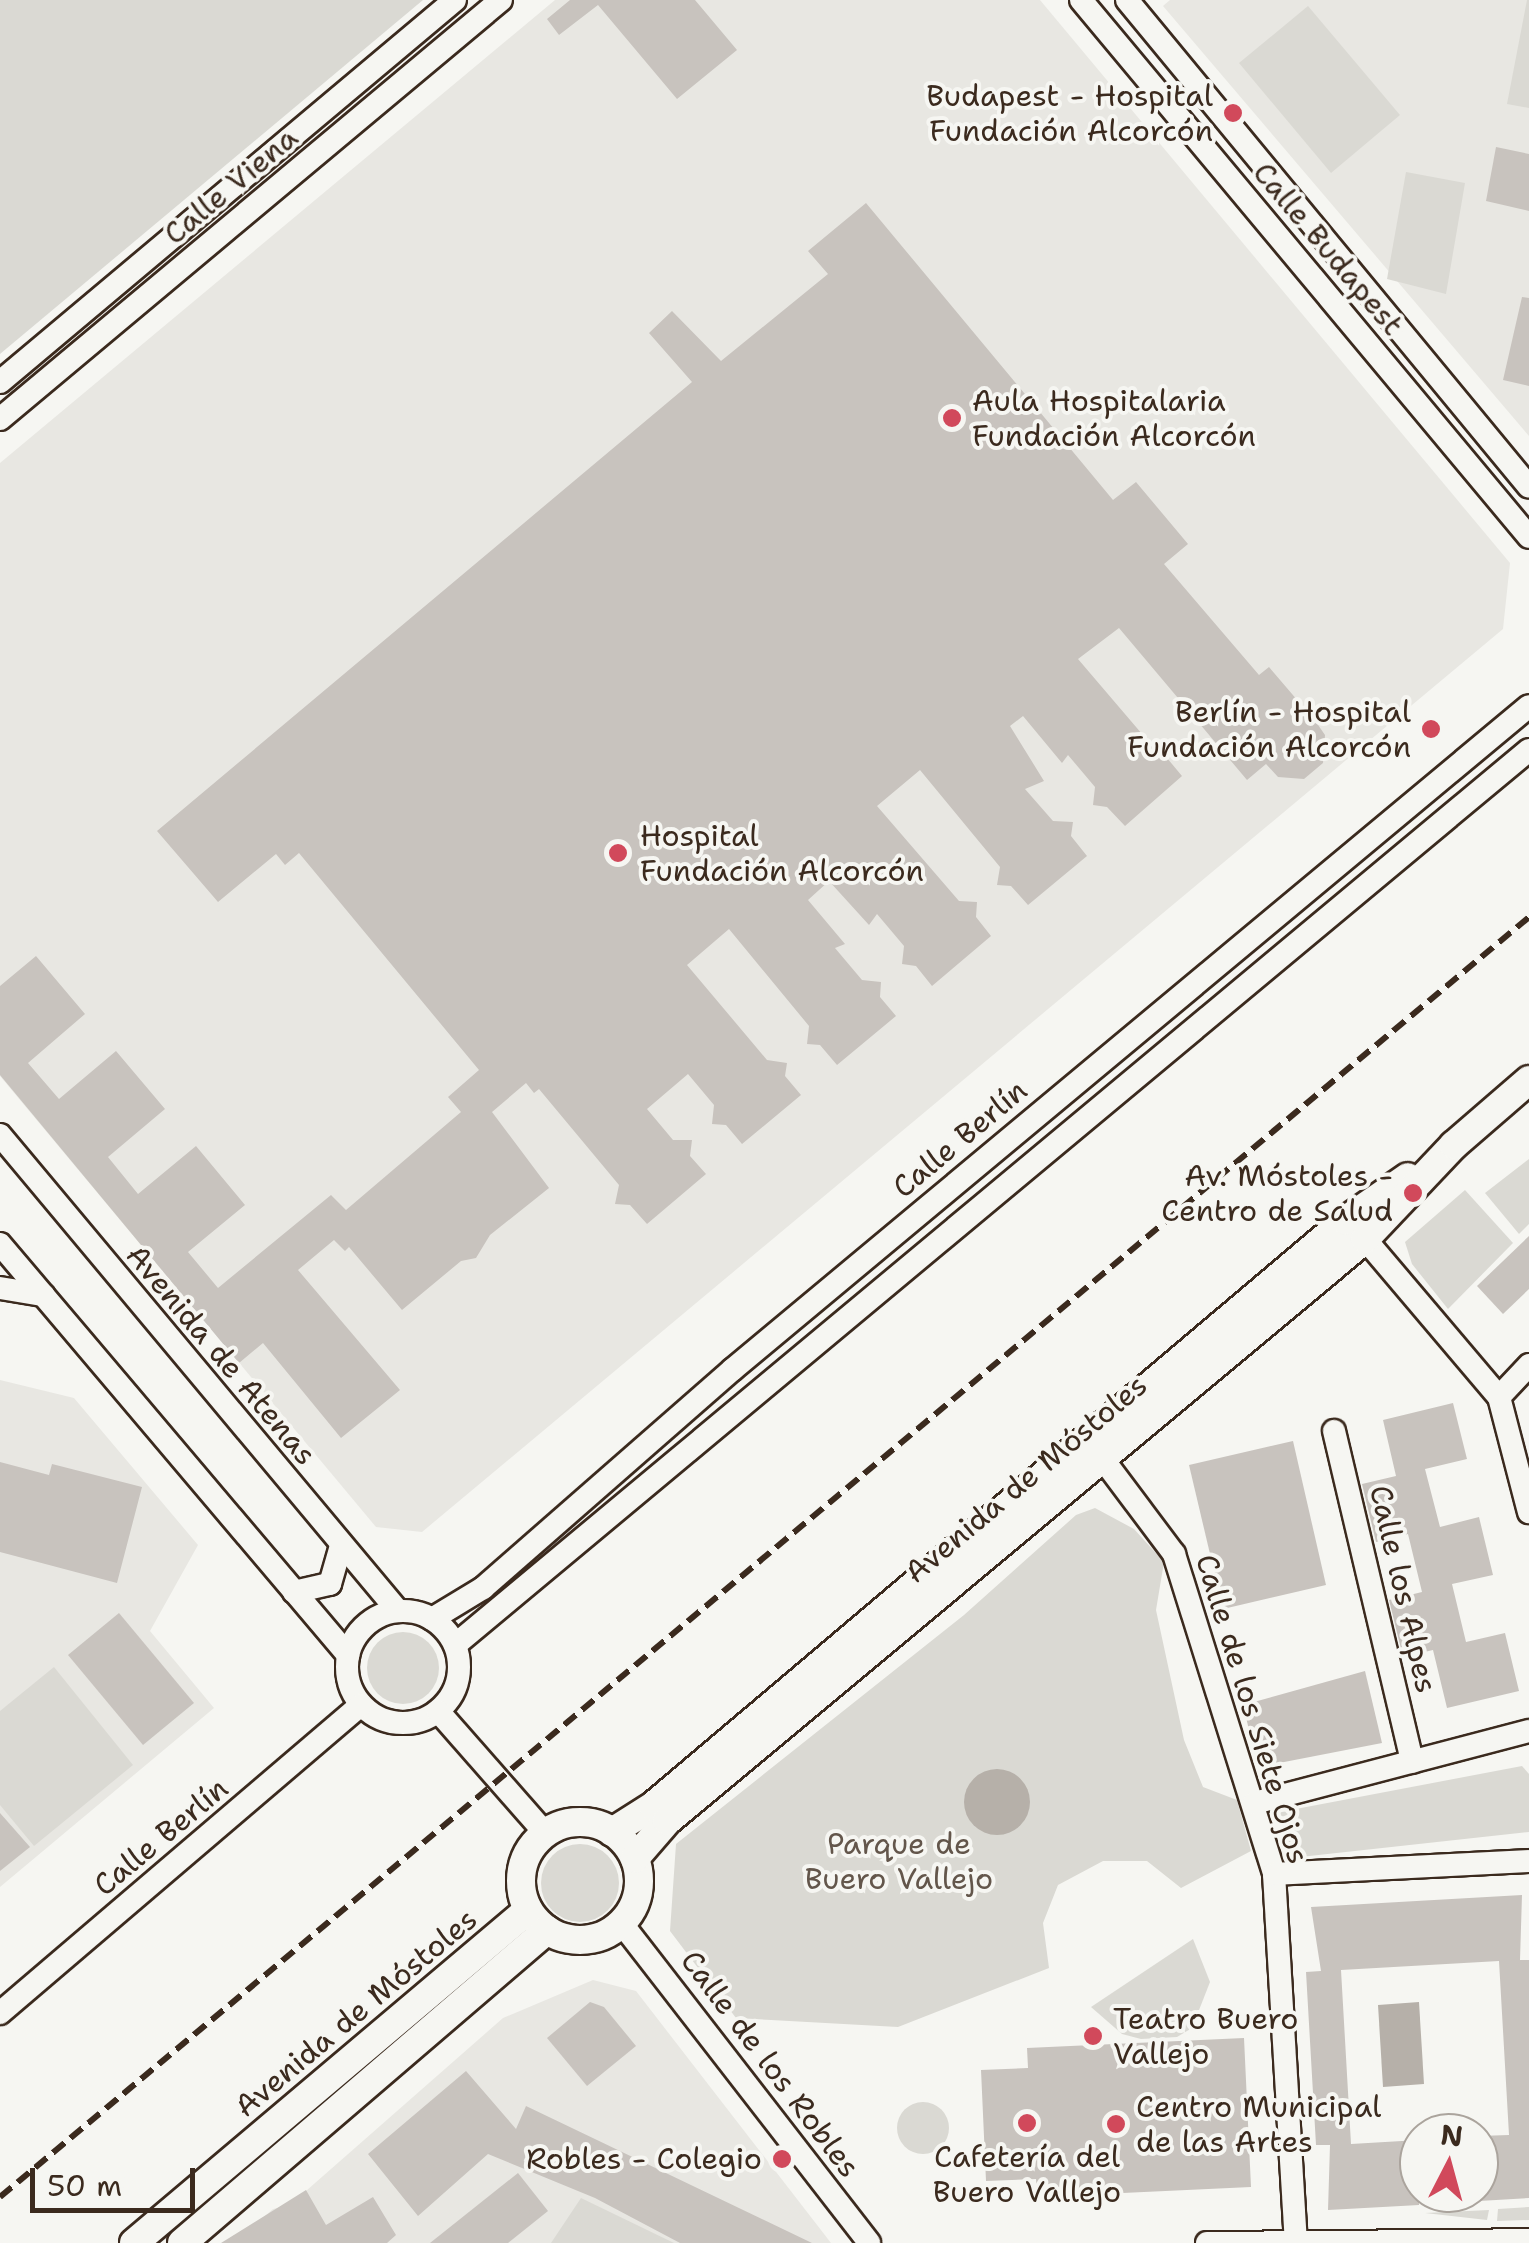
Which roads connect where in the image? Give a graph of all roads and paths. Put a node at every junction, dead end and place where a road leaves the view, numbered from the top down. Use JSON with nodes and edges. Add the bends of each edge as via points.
{"nodes":[{"id":1,"x":455,"y":0,"type":"edge"},
{"id":2,"x":501,"y":0,"type":"edge"},
{"id":3,"x":1081,"y":0,"type":"edge"},
{"id":4,"x":1127,"y":0,"type":"edge"},
{"id":5,"x":0,"y":382,"type":"edge"},
{"id":6,"x":0,"y":419,"type":"edge"},
{"id":7,"x":1529,"y":487,"type":"edge"},
{"id":8,"x":1529,"y":537,"type":"edge"},
{"id":9,"x":1529,"y":706,"type":"edge"},
{"id":10,"x":1529,"y":750,"type":"edge"},
{"id":11,"x":1529,"y":1080,"type":"edge"},
{"id":12,"x":0,"y":1135,"type":"edge"},
{"id":13,"x":1454,"y":1145,"type":"junction"},
{"id":14,"x":1365,"y":1238,"type":"junction"},
{"id":15,"x":0,"y":1244,"type":"edge"},
{"id":16,"x":0,"y":1288,"type":"edge"},
{"id":17,"x":43,"y":1295,"type":"junction"},
{"id":18,"x":1529,"y":1366,"type":"edge"},
{"id":19,"x":1499,"y":1397,"type":"junction"},
{"id":20,"x":1334,"y":1430,"type":"dead end"},
{"id":21,"x":1102,"y":1458,"type":"junction"},
{"id":22,"x":1529,"y":1512,"type":"edge"},
{"id":23,"x":341,"y":1546,"type":"junction"},
{"id":24,"x":294,"y":1592,"type":"junction"},
{"id":25,"x":398,"y":1611,"type":"junction"},
{"id":26,"x":432,"y":1619,"type":"junction"},
{"id":27,"x":455,"y":1645,"type":"junction"},
{"id":28,"x":348,"y":1656,"type":"junction"},
{"id":29,"x":360,"y":1706,"type":"junction"},
{"id":30,"x":438,"y":1711,"type":"junction"},
{"id":31,"x":1529,"y":1731,"type":"edge"},
{"id":32,"x":1412,"y":1762,"type":"junction"},
{"id":33,"x":1254,"y":1803,"type":"junction"},
{"id":34,"x":612,"y":1832,"type":"junction"},
{"id":35,"x":546,"y":1834,"type":"junction"},
{"id":36,"x":635,"y":1858,"type":"junction"},
{"id":37,"x":1529,"y":1861,"type":"edge"},
{"id":38,"x":1274,"y":1874,"type":"junction"},
{"id":39,"x":538,"y":1920,"type":"junction"},
{"id":40,"x":622,"y":1924,"type":"junction"},
{"id":41,"x":0,"y":2013,"type":"edge"},
{"id":42,"x":1529,"y":2240,"type":"edge"},
{"id":43,"x":1296,"y":2241,"type":"edge"},
{"id":44,"x":1344,"y":2241,"type":"edge"},
{"id":45,"x":134,"y":2243,"type":"edge"},
{"id":46,"x":182,"y":2243,"type":"edge"},
{"id":47,"x":869,"y":2243,"type":"edge"},
{"id":48,"x":1207,"y":2243,"type":"edge"}],
"edges":[{"from":1,"to":5,"type":"street","name":"Calle Viena"},
{"from":2,"to":6,"type":"street","name":"Calle Viena"},
{"from":3,"to":8,"type":"street","name":"Calle Budapest"},
{"from":4,"to":7,"type":"street","name":"Calle Budapest"},
{"from":9,"to":26,"type":"street","name":"Calle Berlín","via":[[732,1370],[483,1588]]},
{"from":10,"to":27,"type":"street"},
{"from":11,"to":13,"type":"main road","name":"Avenida de Móstoles"},
{"from":12,"to":23,"type":"street","name":"Avenida de Atenas"},
{"from":13,"to":14,"type":"main road","name":"Avenida de Móstoles"},
{"from":13,"to":34,"type":"main road","name":"Avenida de Móstoles","via":[[1346,1220],[668,1794]]},
{"from":14,"to":19,"type":"street"},
{"from":14,"to":21,"type":"main road","name":"Avenida de Móstoles"},
{"from":15,"to":17,"type":"street"},
{"from":16,"to":17,"type":"street"},
{"from":17,"to":24,"type":"street"},
{"from":18,"to":19,"type":"street"},
{"from":19,"to":22,"type":"street"},
{"from":20,"to":32,"type":"street","name":"Calle los Alpes"},
{"from":21,"to":33,"type":"street","name":"Calle de los Siete Ojos","via":[[1174,1554]]},
{"from":21,"to":36,"type":"main road","name":"Avenida de Móstoles","via":[[667,1821]]},
{"from":23,"to":24,"type":"street","via":[[330,1584]]},
{"from":23,"to":25,"type":"street","name":"Avenida de Atenas"},
{"from":24,"to":28,"type":"street"},
{"from":25,"to":26,"type":"street"},
{"from":25,"to":28,"type":"street","via":[[366,1625]]},
{"from":26,"to":27,"type":"street"},
{"from":27,"to":30,"type":"street","via":[[458,1681]]},
{"from":28,"to":29,"type":"street"},
{"from":29,"to":30,"type":"street","via":[[404,1723]]},
{"from":29,"to":41,"type":"street","name":"Calle Berlín"},
{"from":30,"to":35,"type":"street"},
{"from":31,"to":32,"type":"street"},
{"from":32,"to":33,"type":"street"},
{"from":33,"to":38,"type":"street","name":"Calle de los Siete Ojos"},
{"from":34,"to":35,"type":"main road","via":[[579,1822]]},
{"from":34,"to":36,"type":"main road"},
{"from":35,"to":39,"type":"main road","via":[[521,1877]]},
{"from":36,"to":40,"type":"main road","via":[[638,1893]]},
{"from":37,"to":38,"type":"street"},
{"from":38,"to":43,"type":"street","name":"Calle de los Siete Ojos"},
{"from":39,"to":40,"type":"main road","via":[[586,1940]]},
{"from":39,"to":45,"type":"main road","name":"Avenida de Móstoles"},
{"from":39,"to":46,"type":"main road","name":"Avenida de Móstoles"},
{"from":40,"to":47,"type":"street","name":"Calle de los Robles"},
{"from":42,"to":44,"type":"street"},
{"from":43,"to":44,"type":"street"},
{"from":43,"to":48,"type":"street"}]}
